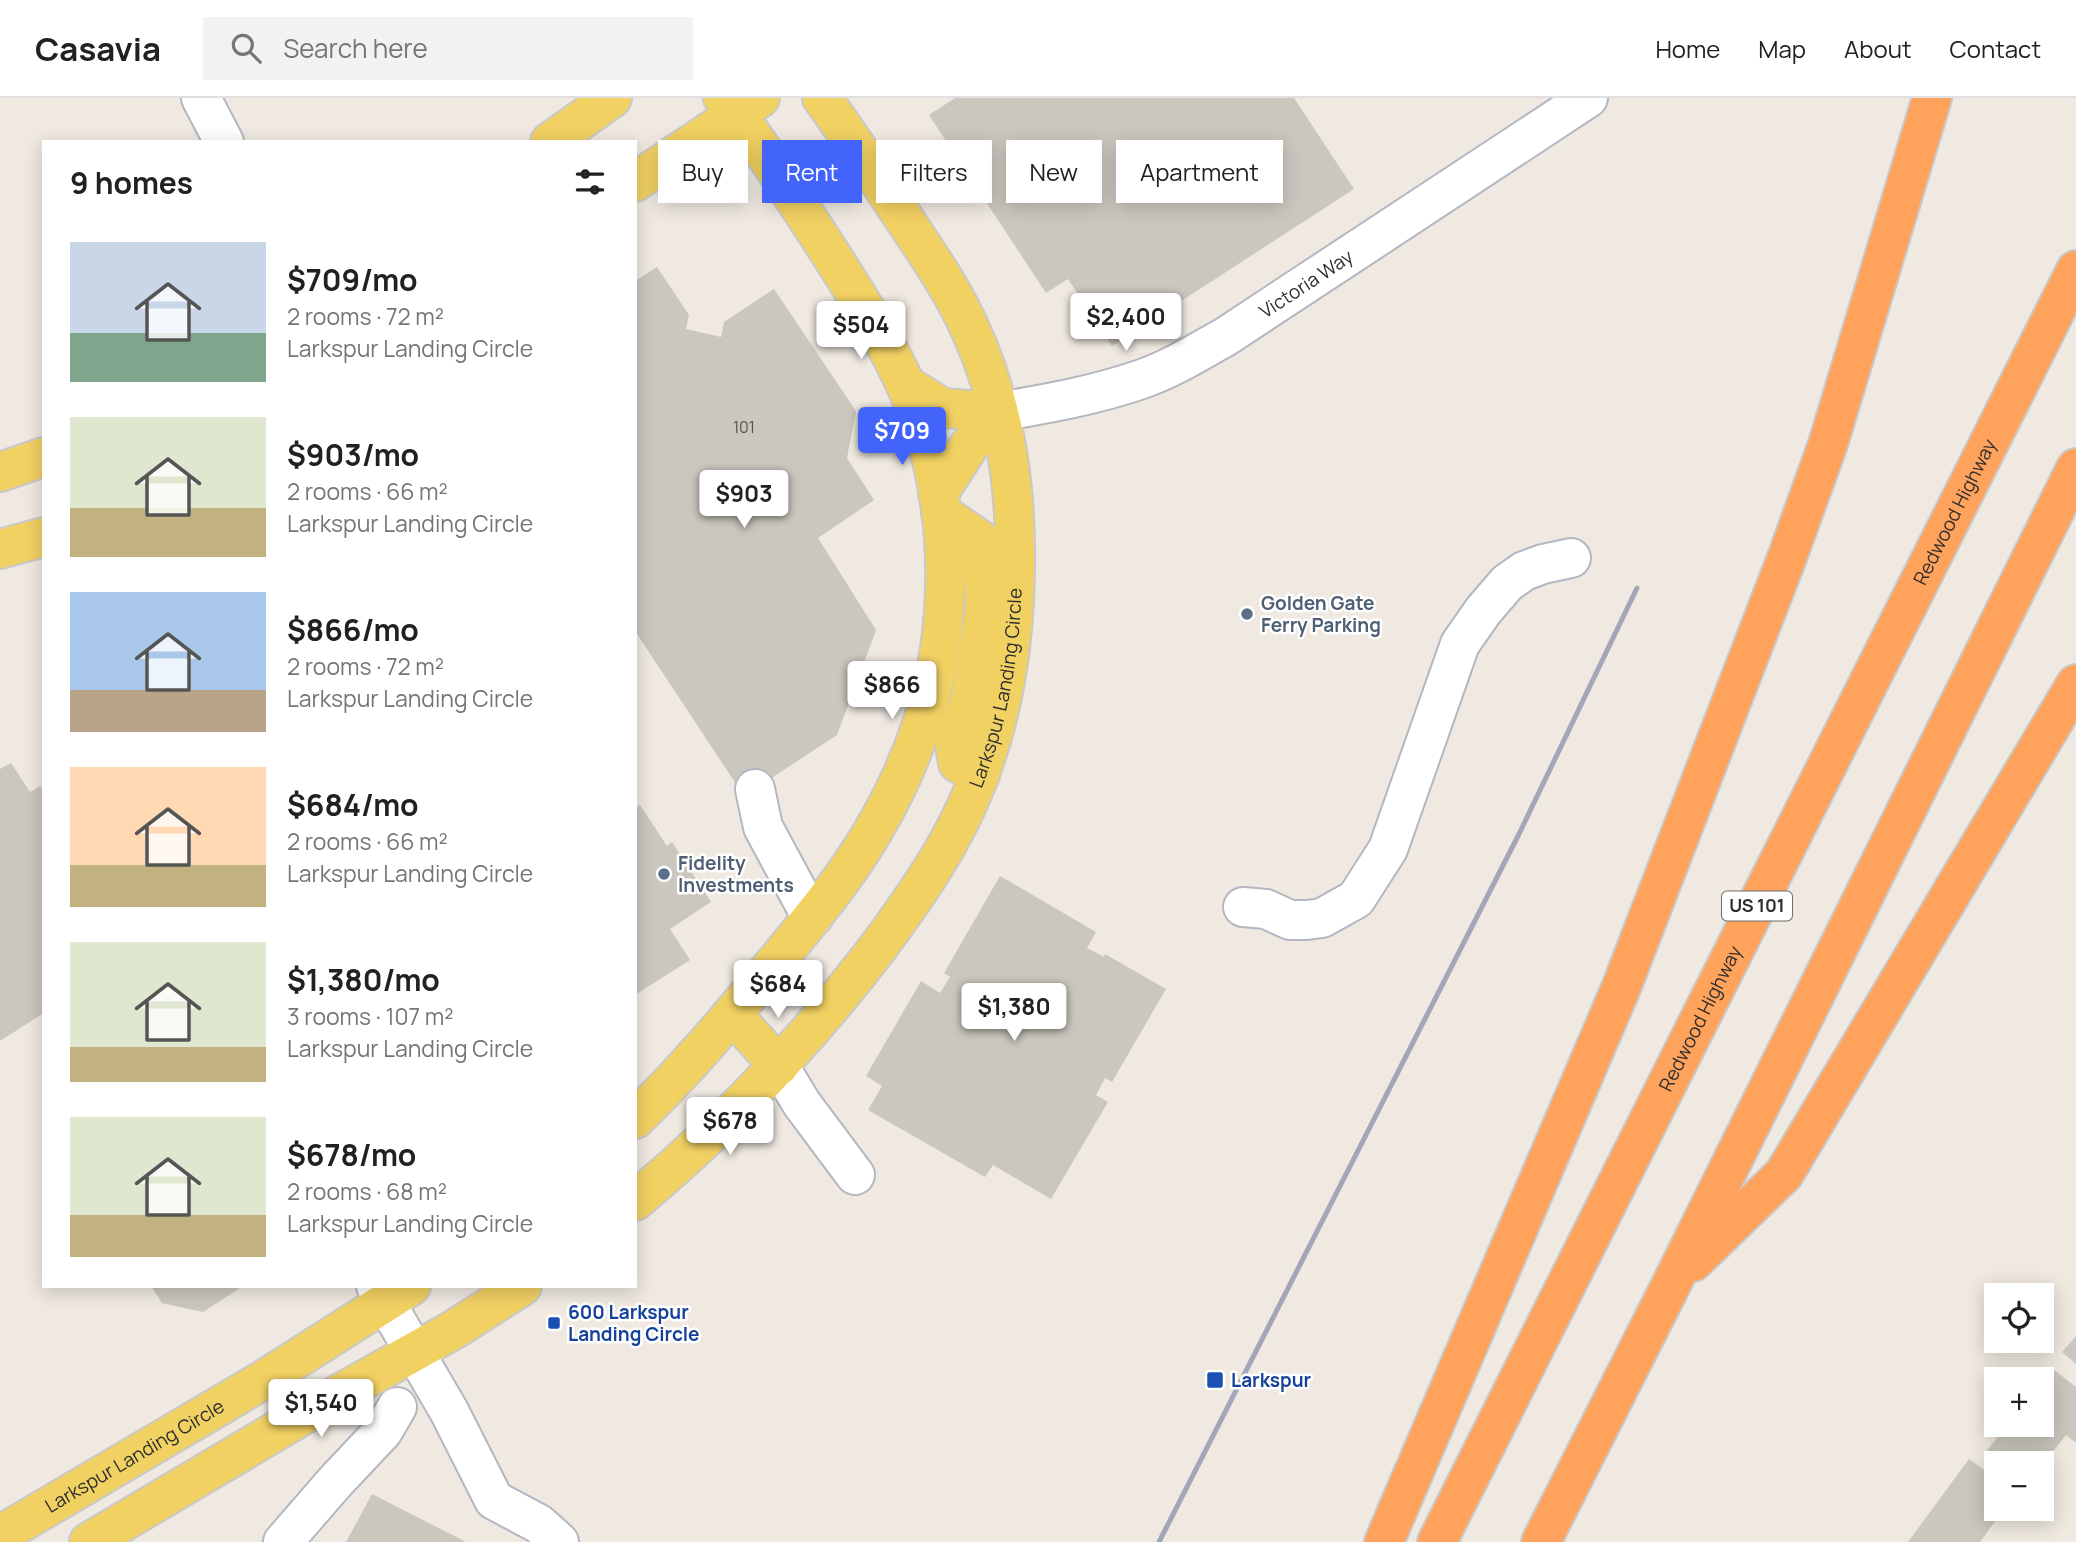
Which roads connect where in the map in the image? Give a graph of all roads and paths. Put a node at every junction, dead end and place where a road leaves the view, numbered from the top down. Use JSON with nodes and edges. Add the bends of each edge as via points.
{"nodes":[{"id":1,"x":201,"y":98,"type":"edge"},
{"id":2,"x":612,"y":98,"type":"edge"},
{"id":3,"x":822,"y":98,"type":"edge"},
{"id":4,"x":1588,"y":98,"type":"edge"},
{"id":5,"x":1932,"y":98,"type":"edge"},
{"id":6,"x":740,"y":103,"type":"edge"},
{"id":7,"x":223,"y":140,"type":"edge"},
{"id":8,"x":553,"y":140,"type":"edge"},
{"id":9,"x":637,"y":180,"type":"edge"},
{"id":10,"x":2076,"y":270,"type":"edge"},
{"id":11,"x":906,"y":385,"type":"junction"},
{"id":12,"x":998,"y":412,"type":"junction"},
{"id":13,"x":42,"y":458,"type":"edge"},
{"id":14,"x":2076,"y":468,"type":"edge"},
{"id":15,"x":0,"y":472,"type":"edge"},
{"id":16,"x":940,"y":503,"type":"junction"},
{"id":17,"x":42,"y":538,"type":"edge"},
{"id":18,"x":0,"y":549,"type":"edge"},
{"id":19,"x":1571,"y":558,"type":"dead end"},
{"id":20,"x":2076,"y":684,"type":"edge"},
{"id":21,"x":980,"y":775,"type":"junction"},
{"id":22,"x":755,"y":789,"type":"dead end"},
{"id":23,"x":1243,"y":907,"type":"dead end"},
{"id":24,"x":812,"y":918,"type":"junction"},
{"id":25,"x":733,"y":1015,"type":"junction"},
{"id":26,"x":779,"y":1066,"type":"junction"},
{"id":27,"x":637,"y":1117,"type":"edge"},
{"id":28,"x":855,"y":1175,"type":"dead end"},
{"id":29,"x":637,"y":1199,"type":"edge"},
{"id":30,"x":1674,"y":1281,"type":"junction"},
{"id":31,"x":519,"y":1288,"type":"edge"},
{"id":32,"x":391,"y":1292,"type":"edge"},
{"id":33,"x":415,"y":1352,"type":"junction"},
{"id":34,"x":397,"y":1407,"type":"dead end"},
{"id":35,"x":0,"y":1535,"type":"edge"},
{"id":36,"x":89,"y":1542,"type":"edge"},
{"id":37,"x":283,"y":1542,"type":"edge"},
{"id":38,"x":559,"y":1542,"type":"edge"},
{"id":39,"x":1384,"y":1542,"type":"edge"},
{"id":40,"x":1437,"y":1542,"type":"edge"},
{"id":41,"x":1541,"y":1542,"type":"edge"}],
"edges":[{"from":1,"to":7,"type":"street"},
{"from":2,"to":8,"type":"main road"},
{"from":3,"to":12,"type":"main road","name":"Larkspur Landing Circle","via":[[958,305],[982,358]]},
{"from":4,"to":12,"type":"street","name":"Victoria Way","via":[[1199,352],[1143,379]]},
{"from":5,"to":39,"type":"highway","via":[[1836,417],[1788,555],[1616,1001]]},
{"from":6,"to":9,"type":"main road"},
{"from":6,"to":11,"type":"main road","via":[[771,163],[866,310]]},
{"from":10,"to":40,"type":"highway","name":"Redwood Highway","number":"US 101"},
{"from":11,"to":12,"type":"main road","via":[[943,408]]},
{"from":11,"to":16,"type":"main road","via":[[922,427]]},
{"from":12,"to":16,"type":"main road","via":[[970,446]]},
{"from":12,"to":21,"type":"main road","name":"Larkspur Landing Circle","via":[[1013,491],[1014,620],[1010,663]]},
{"from":13,"to":15,"type":"main road"},
{"from":14,"to":30,"type":"highway"},
{"from":16,"to":21,"type":"main road","via":[[982,541],[985,609],[971,696],[956,745],[958,763]]},
{"from":16,"to":24,"type":"main road","via":[[944,598],[923,723],[877,824]]},
{"from":17,"to":18,"type":"main road"},
{"from":19,"to":23,"type":"street","via":[[1524,571],[1507,583],[1460,644],[1388,849],[1356,899],[1322,918],[1307,920]]},
{"from":20,"to":30,"type":"highway","via":[[1784,1174]]},
{"from":21,"to":26,"type":"main road","name":"Larkspur Landing Circle","via":[[957,827],[912,900]]},
{"from":22,"to":24,"type":"street","via":[[763,827]]},
{"from":24,"to":25,"type":"main road"},
{"from":25,"to":26,"type":"main road"},
{"from":25,"to":27,"type":"main road"},
{"from":26,"to":28,"type":"street"},
{"from":26,"to":29,"type":"main road","name":"Larkspur Landing Circle"},
{"from":30,"to":41,"type":"highway"},
{"from":31,"to":33,"type":"main road"},
{"from":32,"to":33,"type":"street"},
{"from":32,"to":35,"type":"main road","name":"Larkspur Landing Circle","via":[[254,1385]]},
{"from":33,"to":36,"type":"main road"},
{"from":33,"to":38,"type":"street","via":[[494,1500],[539,1524]]},
{"from":34,"to":37,"type":"street","via":[[383,1431]]}]}
